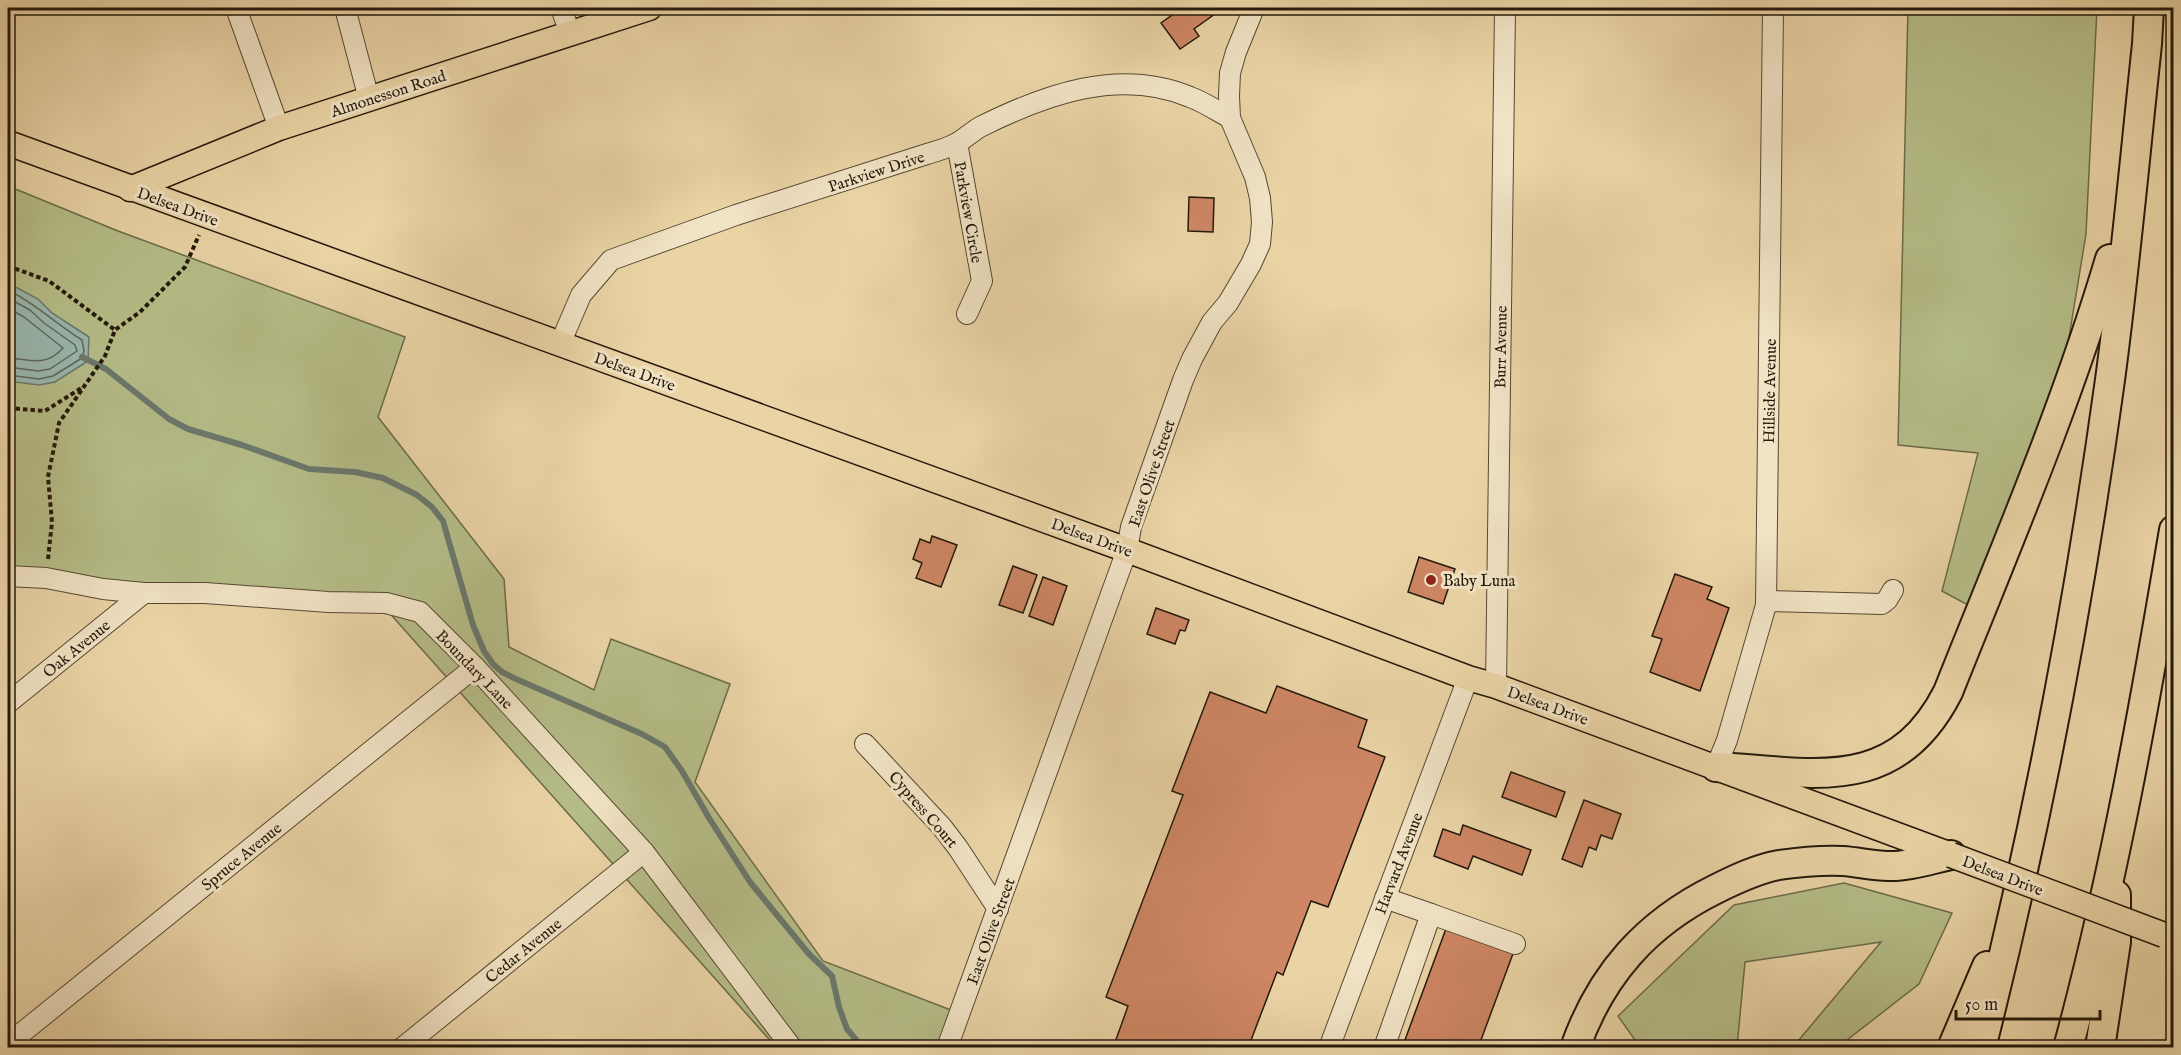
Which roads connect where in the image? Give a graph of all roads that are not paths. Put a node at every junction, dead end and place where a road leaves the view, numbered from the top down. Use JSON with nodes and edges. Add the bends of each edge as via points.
{"nodes":[{"id":1,"x":236,"y":8,"type":"edge"},
{"id":2,"x":345,"y":8,"type":"edge"},
{"id":3,"x":561,"y":8,"type":"edge"},
{"id":4,"x":649,"y":8,"type":"edge"},
{"id":5,"x":1254,"y":8,"type":"edge"},
{"id":6,"x":1505,"y":8,"type":"edge"},
{"id":7,"x":1773,"y":8,"type":"edge"},
{"id":8,"x":2149,"y":8,"type":"edge"},
{"id":9,"x":570,"y":33,"type":"junction"},
{"id":10,"x":2147,"y":44,"type":"junction"},
{"id":11,"x":369,"y":99,"type":"junction"},
{"id":12,"x":1230,"y":118,"type":"junction"},
{"id":13,"x":279,"y":128,"type":"junction"},
{"id":14,"x":8,"y":143,"type":"edge"},
{"id":15,"x":957,"y":143,"type":"junction"},
{"id":16,"x":130,"y":189,"type":"junction"},
{"id":17,"x":967,"y":314,"type":"dead end"},
{"id":18,"x":560,"y":344,"type":"junction"},
{"id":19,"x":2174,"y":530,"type":"edge"},
{"id":20,"x":1127,"y":550,"type":"junction"},
{"id":21,"x":8,"y":576,"type":"edge"},
{"id":22,"x":1893,"y":590,"type":"dead end"},
{"id":23,"x":144,"y":593,"type":"junction"},
{"id":24,"x":1766,"y":601,"type":"junction"},
{"id":25,"x":476,"y":667,"type":"junction"},
{"id":26,"x":1467,"y":678,"type":"junction"},
{"id":27,"x":1496,"y":686,"type":"junction"},
{"id":28,"x":8,"y":703,"type":"edge"},
{"id":29,"x":865,"y":744,"type":"dead end"},
{"id":30,"x":1716,"y":767,"type":"junction"},
{"id":31,"x":2115,"y":849,"type":"junction"},
{"id":32,"x":644,"y":852,"type":"junction"},
{"id":33,"x":1951,"y":855,"type":"junction"},
{"id":34,"x":2018,"y":895,"type":"junction"},
{"id":35,"x":1385,"y":898,"type":"junction"},
{"id":36,"x":998,"y":909,"type":"junction"},
{"id":37,"x":1431,"y":914,"type":"junction"},
{"id":38,"x":2170,"y":938,"type":"edge"},
{"id":39,"x":1515,"y":944,"type":"dead end"},
{"id":40,"x":8,"y":1044,"type":"edge"},
{"id":41,"x":402,"y":1047,"type":"edge"},
{"id":42,"x":792,"y":1047,"type":"edge"},
{"id":43,"x":947,"y":1047,"type":"edge"},
{"id":44,"x":1329,"y":1047,"type":"edge"},
{"id":45,"x":1383,"y":1047,"type":"edge"},
{"id":46,"x":1575,"y":1047,"type":"edge"},
{"id":47,"x":1952,"y":1047,"type":"edge"},
{"id":48,"x":1981,"y":1047,"type":"edge"},
{"id":49,"x":2068,"y":1047,"type":"edge"},
{"id":50,"x":2100,"y":1047,"type":"edge"}],
"edges":[{"from":1,"to":13,"type":"street"},
{"from":2,"to":11,"type":"street"},
{"from":3,"to":9,"type":"street"},
{"from":4,"to":9,"type":"main road","name":"Almonesson Road"},
{"from":5,"to":12,"type":"street","name":"East Olive Street","via":[[1230,73]]},
{"from":6,"to":27,"type":"street","name":"Burr Avenue"},
{"from":7,"to":24,"type":"street","name":"Hillside Avenue"},
{"from":8,"to":10,"type":"highway"},
{"from":9,"to":11,"type":"main road","name":"Almonesson Road"},
{"from":10,"to":30,"type":"highway","via":[[2120,211],[2096,304],[2054,424],[1941,706],[1922,731],[1900,750],[1859,770],[1832,773]]},
{"from":10,"to":34,"type":"highway","via":[[2110,378],[2084,556]]},
{"from":11,"to":13,"type":"main road","name":"Almonesson Road"},
{"from":12,"to":15,"type":"street","name":"Parkview Drive","via":[[1170,90],[1125,84],[1103,86],[1038,100]]},
{"from":12,"to":20,"type":"street","name":"East Olive Street","via":[[1260,198],[1260,244],[1228,303],[1212,322],[1183,380],[1131,527]]},
{"from":13,"to":16,"type":"main road","name":"Almonesson Road"},
{"from":14,"to":16,"type":"main road","name":"Delsea Drive"},
{"from":15,"to":17,"type":"street","name":"Parkview Circle","via":[[982,282]]},
{"from":15,"to":18,"type":"street","name":"Parkview Drive","via":[[736,215],[611,261],[581,295]]},
{"from":16,"to":18,"type":"main road","name":"Delsea Drive"},
{"from":18,"to":20,"type":"main road","name":"Delsea Drive"},
{"from":19,"to":31,"type":"highway"},
{"from":20,"to":26,"type":"main road","name":"Delsea Drive"},
{"from":20,"to":36,"type":"street","name":"East Olive Street"},
{"from":21,"to":23,"type":"street","name":"Boundary Lane"},
{"from":22,"to":24,"type":"street","via":[[1882,604]]},
{"from":23,"to":25,"type":"street","name":"Boundary Lane","via":[[386,603],[420,612]]},
{"from":23,"to":28,"type":"street","name":"Oak Avenue"},
{"from":24,"to":30,"type":"street","name":"Hillside Avenue"},
{"from":25,"to":32,"type":"street","name":"Boundary Lane"},
{"from":25,"to":40,"type":"street","name":"Spruce Avenue"},
{"from":26,"to":27,"type":"main road","name":"Delsea Drive"},
{"from":26,"to":35,"type":"street","name":"Harvard Avenue"},
{"from":27,"to":30,"type":"main road","name":"Delsea Drive"},
{"from":29,"to":36,"type":"street","name":"Cypress Court","via":[[942,827]]},
{"from":30,"to":33,"type":"main road","name":"Delsea Drive"},
{"from":31,"to":49,"type":"highway"},
{"from":31,"to":50,"type":"highway","via":[[2116,942]]},
{"from":32,"to":41,"type":"street","name":"Cedar Avenue"},
{"from":32,"to":42,"type":"street","name":"Boundary Lane"},
{"from":33,"to":38,"type":"main road","name":"Delsea Drive","bridge":true},
{"from":33,"to":46,"type":"highway","via":[[1890,867],[1841,861],[1779,866],[1753,872],[1692,900],[1650,932],[1621,962],[1591,1010]]},
{"from":34,"to":47,"type":"highway"},
{"from":34,"to":48,"type":"highway"},
{"from":35,"to":37,"type":"street"},
{"from":35,"to":44,"type":"street","name":"Harvard Avenue"},
{"from":36,"to":43,"type":"street","name":"East Olive Street"},
{"from":37,"to":39,"type":"street"},
{"from":37,"to":45,"type":"street"}]}
